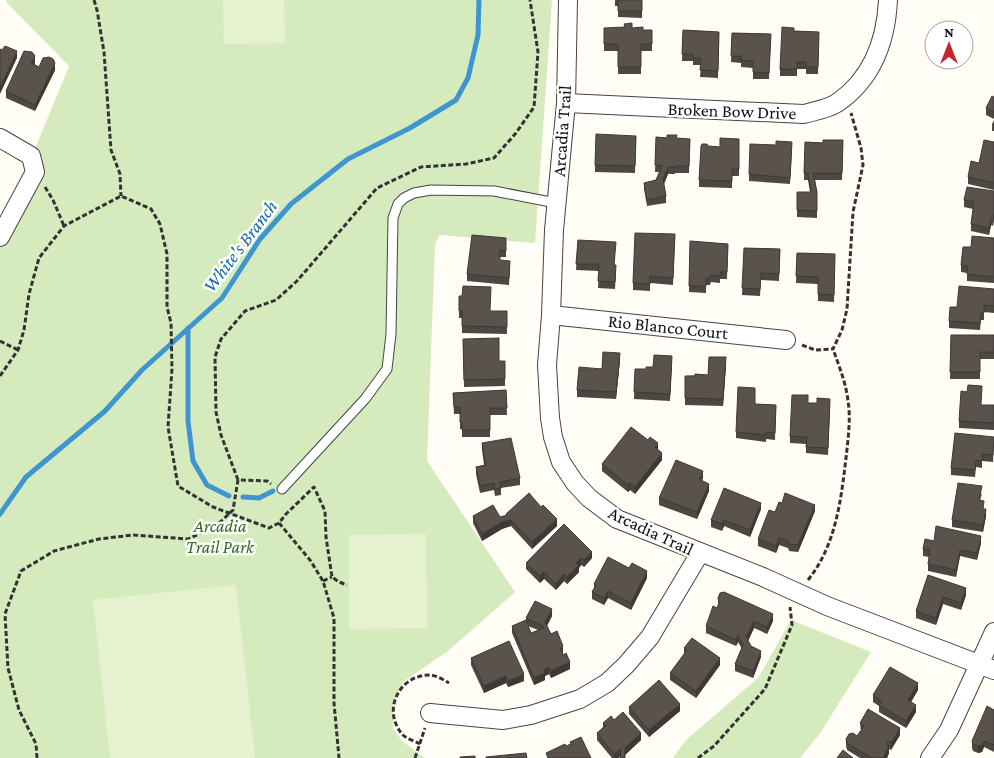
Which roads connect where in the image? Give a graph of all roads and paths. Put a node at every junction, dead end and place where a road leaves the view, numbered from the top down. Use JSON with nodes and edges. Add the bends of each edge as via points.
{"nodes":[{"id":1,"x":94,"y":0,"type":"edge"},
{"id":2,"x":530,"y":0,"type":"edge"},
{"id":3,"x":568,"y":0,"type":"edge"},
{"id":4,"x":888,"y":0,"type":"edge"},
{"id":5,"x":566,"y":103,"type":"junction"},
{"id":6,"x":850,"y":110,"type":"dead end"},
{"id":7,"x":0,"y":138,"type":"edge"},
{"id":8,"x":34,"y":170,"type":"junction"},
{"id":9,"x":121,"y":196,"type":"junction"},
{"id":10,"x":556,"y":202,"type":"junction"},
{"id":11,"x":64,"y":226,"type":"junction"},
{"id":12,"x":0,"y":237,"type":"edge"},
{"id":13,"x":551,"y":315,"type":"junction"},
{"id":14,"x":786,"y":340,"type":"joint"},
{"id":15,"x":0,"y":342,"type":"edge"},
{"id":16,"x":833,"y":349,"type":"junction"},
{"id":17,"x":18,"y":350,"type":"junction"},
{"id":18,"x":0,"y":376,"type":"edge"},
{"id":19,"x":238,"y":480,"type":"junction"},
{"id":20,"x":282,"y":489,"type":"joint"},
{"id":21,"x":230,"y":514,"type":"junction"},
{"id":22,"x":279,"y":523,"type":"junction"},
{"id":23,"x":700,"y":553,"type":"junction"},
{"id":24,"x":332,"y":576,"type":"junction"},
{"id":25,"x":323,"y":581,"type":"junction"},
{"id":26,"x":347,"y":585,"type":"dead end"},
{"id":27,"x":796,"y":592,"type":"junction"},
{"id":28,"x":994,"y":632,"type":"edge"},
{"id":29,"x":987,"y":667,"type":"edge"},
{"id":30,"x":449,"y":683,"type":"dead end"},
{"id":31,"x":430,"y":713,"type":"joint"},
{"id":32,"x":420,"y":744,"type":"junction"},
{"id":33,"x":37,"y":758,"type":"edge"},
{"id":34,"x":339,"y":758,"type":"edge"},
{"id":35,"x":415,"y":758,"type":"edge"},
{"id":36,"x":698,"y":758,"type":"edge"},
{"id":37,"x":930,"y":758,"type":"edge"}],
"edges":[{"from":1,"to":9,"type":"path","via":[[104,52],[111,150],[120,174]]},
{"from":2,"to":19,"type":"path","via":[[538,52],[534,107],[494,158],[421,168],[377,188],[297,281],[276,300],[245,311],[221,340],[215,357],[216,412]]},
{"from":3,"to":5,"type":"street","name":"Arcadia Trail"},
{"from":4,"to":5,"type":"street","name":"Broken Bow Drive","via":[[887,21],[876,59],[863,78],[835,104],[804,114]]},
{"from":5,"to":10,"type":"street","name":"Arcadia Trail"},
{"from":6,"to":16,"type":"path","via":[[863,165],[853,212],[847,310]]},
{"from":7,"to":8,"type":"street","via":[[31,156]]},
{"from":8,"to":11,"type":"path","via":[[53,200]]},
{"from":8,"to":12,"type":"street"},
{"from":9,"to":11,"type":"path"},
{"from":9,"to":21,"type":"path","via":[[151,209],[160,224],[167,254],[172,370],[168,428],[178,486]]},
{"from":10,"to":13,"type":"street","name":"Arcadia Trail"},
{"from":10,"to":20,"type":"lane","via":[[494,191],[431,190],[414,193],[398,204],[393,218],[391,334],[387,370],[365,399]]},
{"from":11,"to":17,"type":"path","via":[[39,258]]},
{"from":13,"to":14,"type":"street","name":"Rio Blanco Court"},
{"from":13,"to":23,"type":"street","name":"Arcadia Trail","via":[[547,366],[550,418],[561,462],[589,498],[617,519]]},
{"from":14,"to":16,"type":"path","via":[[815,350]]},
{"from":15,"to":17,"type":"path"},
{"from":16,"to":27,"type":"path","via":[[848,401],[840,508],[818,567]]},
{"from":17,"to":18,"type":"path"},
{"from":19,"to":20,"type":"path","via":[[267,481]]},
{"from":19,"to":21,"type":"path"},
{"from":21,"to":22,"type":"path","via":[[269,528]]},
{"from":21,"to":33,"type":"path","via":[[216,526],[188,539],[133,535],[99,539],[54,551],[21,571],[5,614],[8,668],[19,710],[36,744]]},
{"from":22,"to":24,"type":"path","via":[[314,487],[325,511]]},
{"from":22,"to":25,"type":"path"},
{"from":23,"to":27,"type":"street","name":"Arcadia Trail"},
{"from":23,"to":31,"type":"street","via":[[650,636],[613,677],[580,699],[531,715],[503,720]]},
{"from":24,"to":25,"type":"path"},
{"from":24,"to":26,"type":"path"},
{"from":25,"to":34,"type":"path","via":[[334,618],[334,703]]},
{"from":27,"to":29,"type":"street","name":"Arcadia Trail"},
{"from":27,"to":36,"type":"path","via":[[790,606],[792,625],[764,689],[714,746]]},
{"from":28,"to":29,"type":"street"},
{"from":29,"to":37,"type":"street"},
{"from":30,"to":32,"type":"path","via":[[433,675],[415,677],[401,688],[393,704],[394,721],[404,736]]},
{"from":31,"to":32,"type":"path"},
{"from":32,"to":35,"type":"path"}]}
